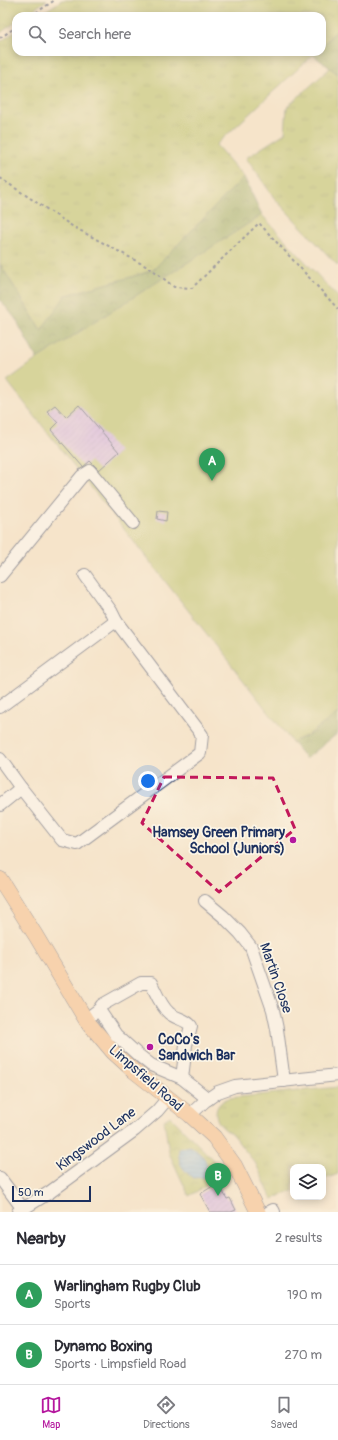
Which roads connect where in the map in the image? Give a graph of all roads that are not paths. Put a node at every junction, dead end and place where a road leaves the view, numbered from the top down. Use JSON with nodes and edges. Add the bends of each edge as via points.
{"nodes":[{"id":1,"x":134,"y":523,"type":"dead end"},
{"id":2,"x":85,"y":575,"type":"dead end"},
{"id":3,"x":0,"y":576,"type":"edge"},
{"id":4,"x":116,"y":621,"type":"junction"},
{"id":5,"x":0,"y":707,"type":"edge"},
{"id":6,"x":0,"y":760,"type":"edge"},
{"id":7,"x":20,"y":788,"type":"junction"},
{"id":8,"x":0,"y":805,"type":"edge"},
{"id":9,"x":0,"y":879,"type":"edge"},
{"id":10,"x":205,"y":901,"type":"dead end"},
{"id":11,"x":98,"y":1011,"type":"junction"},
{"id":12,"x":86,"y":1019,"type":"junction"},
{"id":13,"x":338,"y":1075,"type":"edge"},
{"id":14,"x":182,"y":1078,"type":"junction"},
{"id":15,"x":284,"y":1081,"type":"junction"},
{"id":16,"x":168,"y":1098,"type":"junction"},
{"id":17,"x":208,"y":1099,"type":"junction"},
{"id":18,"x":190,"y":1115,"type":"junction"},
{"id":19,"x":0,"y":1178,"type":"edge"},
{"id":20,"x":20,"y":1210,"type":"edge"},
{"id":21,"x":258,"y":1212,"type":"edge"},
{"id":22,"x":269,"y":1212,"type":"edge"},
{"id":23,"x":274,"y":1212,"type":"edge"}],
"edges":[{"from":1,"to":3,"type":"street","via":[[90,471],[82,476]]},
{"from":2,"to":4,"type":"street"},
{"from":4,"to":5,"type":"street"},
{"from":4,"to":7,"type":"street","via":[[202,735],[200,753],[77,844],[62,840]]},
{"from":6,"to":7,"type":"street"},
{"from":7,"to":8,"type":"street"},
{"from":9,"to":12,"type":"main road","name":"Limpsfield Road"},
{"from":10,"to":15,"type":"street","name":"Martin Close","via":[[223,916],[251,947],[273,1010]]},
{"from":11,"to":12,"type":"street"},
{"from":11,"to":14,"type":"street","via":[[116,1035],[137,1054],[151,1065]]},
{"from":11,"to":14,"type":"street","via":[[102,1005],[142,982],[150,983],[169,1013],[188,1022],[190,1026]]},
{"from":12,"to":16,"type":"main road","name":"Limpsfield Road","via":[[113,1052]]},
{"from":13,"to":15,"type":"street"},
{"from":14,"to":17,"type":"street"},
{"from":15,"to":17,"type":"street","via":[[235,1086]]},
{"from":16,"to":18,"type":"main road","name":"Limpsfield Road"},
{"from":16,"to":20,"type":"street","name":"Kingswood Lane","via":[[157,1112],[135,1130],[50,1192]]},
{"from":17,"to":18,"type":"street"},
{"from":18,"to":21,"type":"main road","name":"Limpsfield Road","via":[[214,1137],[235,1166]]},
{"from":19,"to":20,"type":"street"},
{"from":22,"to":23,"type":"street"}]}
